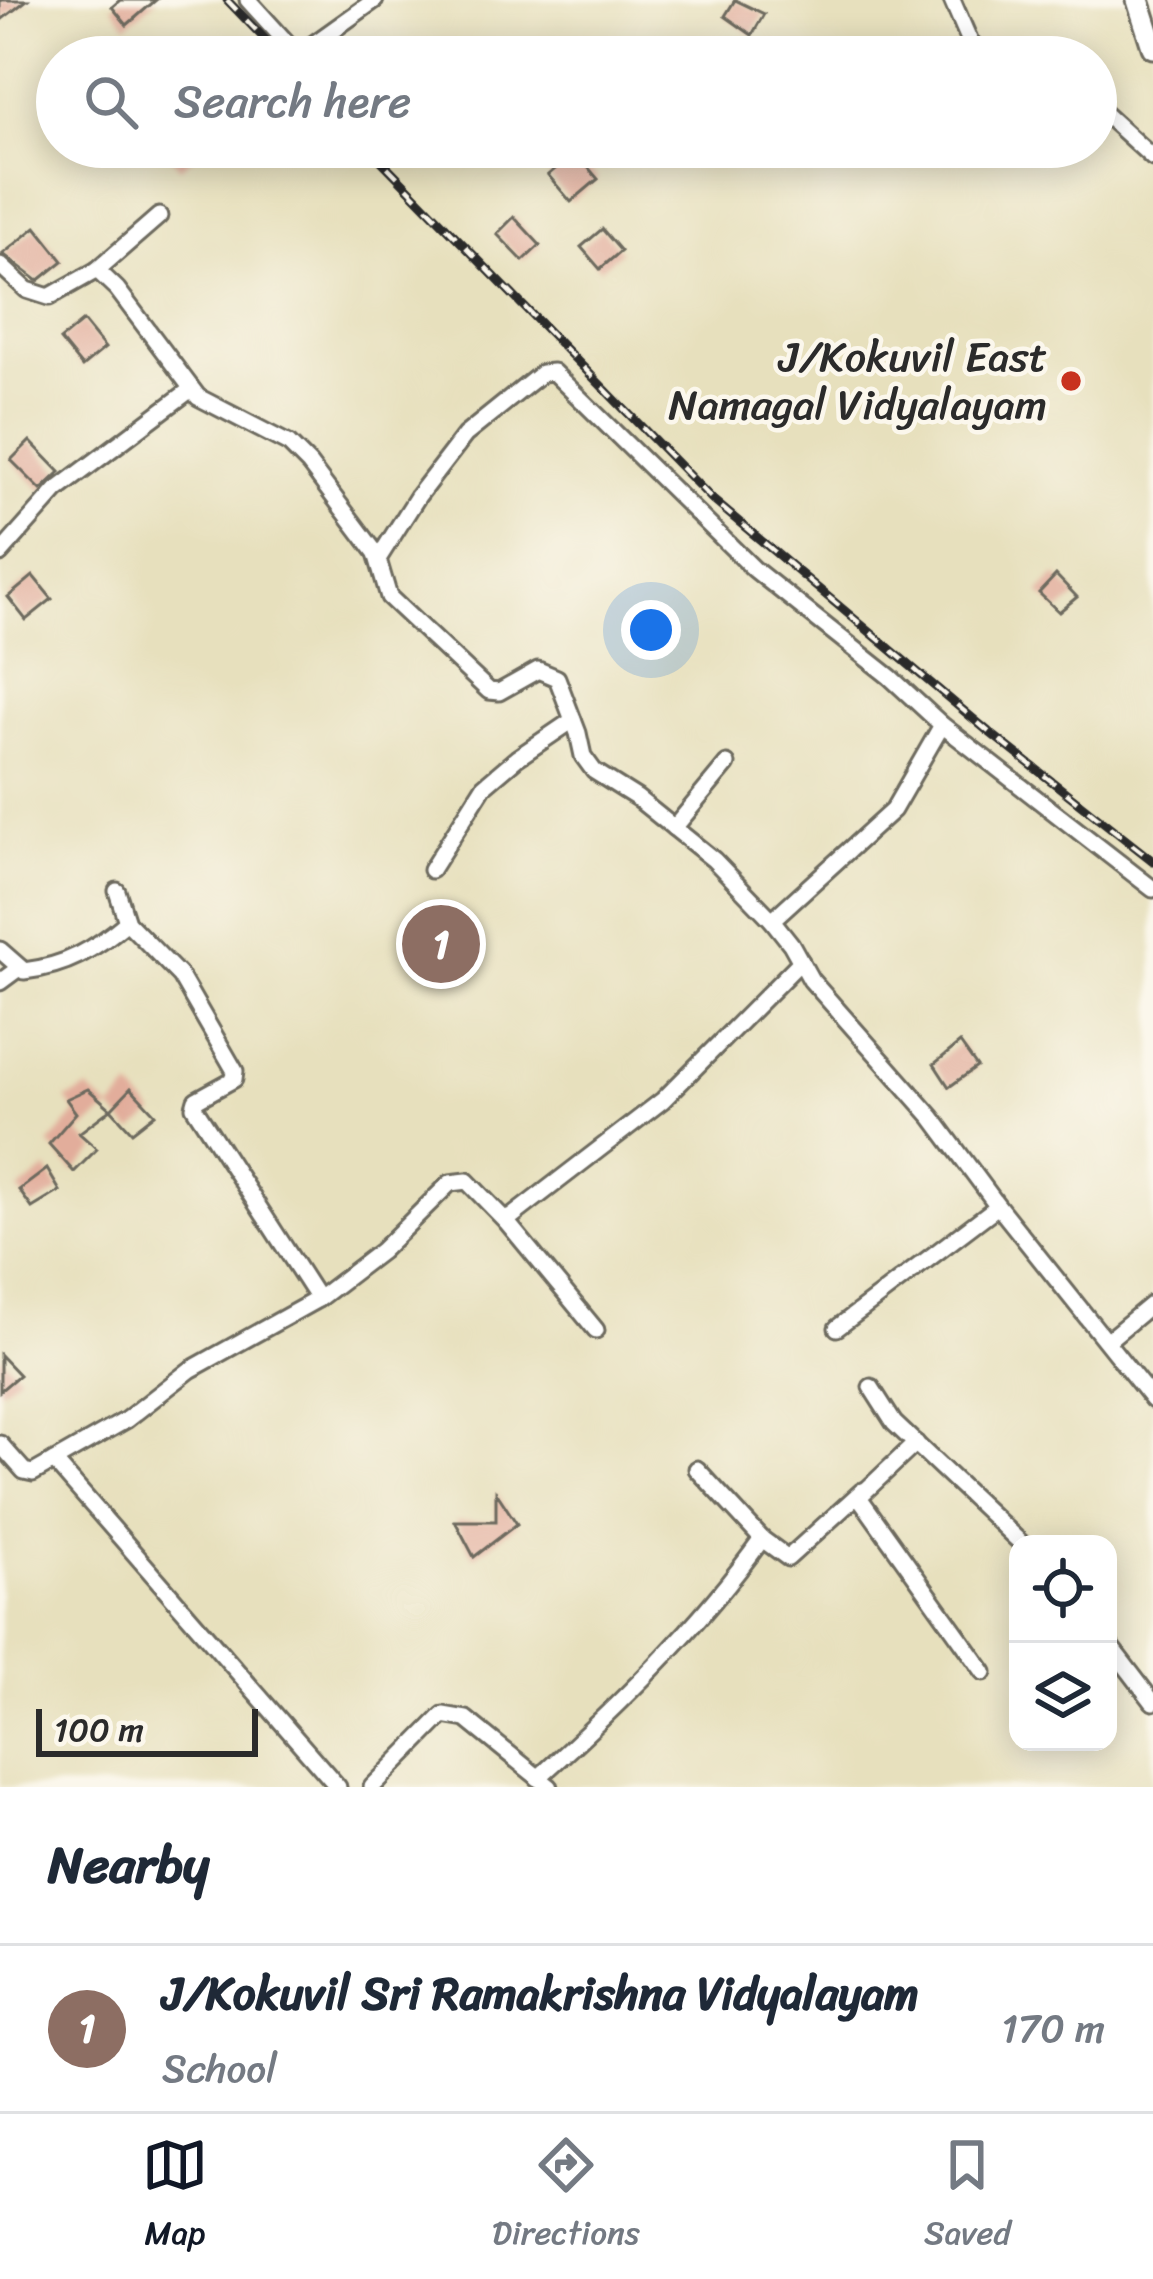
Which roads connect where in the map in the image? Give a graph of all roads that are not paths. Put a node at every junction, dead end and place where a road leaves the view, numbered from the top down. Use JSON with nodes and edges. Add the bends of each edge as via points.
{"nodes":[{"id":1,"x":248,"y":0,"type":"edge"},
{"id":2,"x":375,"y":0,"type":"edge"},
{"id":3,"x":952,"y":0,"type":"edge"},
{"id":4,"x":1138,"y":0,"type":"edge"},
{"id":5,"x":281,"y":36,"type":"edge"},
{"id":6,"x":325,"y":36,"type":"edge"},
{"id":7,"x":968,"y":36,"type":"edge"},
{"id":8,"x":1153,"y":47,"type":"edge"},
{"id":9,"x":1117,"y":125,"type":"edge"},
{"id":10,"x":1153,"y":158,"type":"edge"},
{"id":11,"x":159,"y":216,"type":"dead end"},
{"id":12,"x":0,"y":266,"type":"edge"},
{"id":13,"x":98,"y":270,"type":"junction"},
{"id":14,"x":190,"y":390,"type":"junction"},
{"id":15,"x":0,"y":554,"type":"edge"},
{"id":16,"x":376,"y":554,"type":"junction"},
{"id":17,"x":573,"y":720,"type":"junction"},
{"id":18,"x":942,"y":725,"type":"junction"},
{"id":19,"x":727,"y":764,"type":"dead end"},
{"id":20,"x":674,"y":828,"type":"junction"},
{"id":21,"x":431,"y":870,"type":"dead end"},
{"id":22,"x":1153,"y":889,"type":"edge"},
{"id":23,"x":118,"y":891,"type":"dead end"},
{"id":24,"x":772,"y":920,"type":"junction"},
{"id":25,"x":127,"y":922,"type":"junction"},
{"id":26,"x":0,"y":950,"type":"edge"},
{"id":27,"x":801,"y":961,"type":"junction"},
{"id":28,"x":19,"y":968,"type":"junction"},
{"id":29,"x":0,"y":982,"type":"edge"},
{"id":30,"x":998,"y":1207,"type":"junction"},
{"id":31,"x":506,"y":1221,"type":"junction"},
{"id":32,"x":317,"y":1299,"type":"junction"},
{"id":33,"x":1153,"y":1303,"type":"edge"},
{"id":34,"x":837,"y":1328,"type":"dead end"},
{"id":35,"x":596,"y":1330,"type":"dead end"},
{"id":36,"x":1107,"y":1341,"type":"junction"},
{"id":37,"x":871,"y":1388,"type":"dead end"},
{"id":38,"x":1153,"y":1400,"type":"edge"},
{"id":39,"x":916,"y":1443,"type":"junction"},
{"id":40,"x":0,"y":1444,"type":"edge"},
{"id":41,"x":54,"y":1461,"type":"junction"},
{"id":42,"x":697,"y":1469,"type":"dead end"},
{"id":43,"x":862,"y":1491,"type":"junction"},
{"id":44,"x":1013,"y":1535,"type":"edge"},
{"id":45,"x":762,"y":1539,"type":"junction"},
{"id":46,"x":1109,"y":1643,"type":"edge"},
{"id":47,"x":984,"y":1672,"type":"dead end"},
{"id":48,"x":1153,"y":1702,"type":"edge"},
{"id":49,"x":544,"y":1782,"type":"edge"},
{"id":50,"x":338,"y":1787,"type":"edge"},
{"id":51,"x":372,"y":1787,"type":"edge"}],
"edges":[{"from":1,"to":5,"type":"street"},
{"from":2,"to":6,"type":"street"},
{"from":3,"to":7,"type":"street"},
{"from":4,"to":8,"type":"street"},
{"from":9,"to":10,"type":"street"},
{"from":11,"to":13,"type":"street"},
{"from":12,"to":13,"type":"street","via":[[49,297]]},
{"from":13,"to":14,"type":"street"},
{"from":14,"to":15,"type":"street","via":[[56,490]]},
{"from":14,"to":16,"type":"street","via":[[289,444]]},
{"from":16,"to":17,"type":"street","via":[[389,597],[489,692],[538,670],[557,678]]},
{"from":16,"to":18,"type":"street","via":[[391,544],[465,435],[553,372],[754,569]]},
{"from":17,"to":20,"type":"street","via":[[594,771]]},
{"from":17,"to":21,"type":"street","via":[[484,786]]},
{"from":18,"to":22,"type":"street"},
{"from":18,"to":24,"type":"street","via":[[893,810]]},
{"from":19,"to":20,"type":"street"},
{"from":20,"to":24,"type":"street"},
{"from":23,"to":25,"type":"street"},
{"from":24,"to":27,"type":"street"},
{"from":25,"to":28,"type":"street","via":[[93,950],[52,968]]},
{"from":25,"to":32,"type":"street","via":[[180,976],[235,1071],[235,1079],[194,1107]]},
{"from":26,"to":28,"type":"street"},
{"from":27,"to":30,"type":"street"},
{"from":27,"to":31,"type":"street","via":[[663,1100]]},
{"from":28,"to":29,"type":"street"},
{"from":30,"to":34,"type":"street"},
{"from":30,"to":36,"type":"street"},
{"from":31,"to":32,"type":"street","via":[[459,1179]]},
{"from":31,"to":35,"type":"street"},
{"from":32,"to":41,"type":"street","via":[[190,1370]]},
{"from":33,"to":36,"type":"street"},
{"from":36,"to":38,"type":"street"},
{"from":37,"to":39,"type":"street"},
{"from":39,"to":43,"type":"street"},
{"from":39,"to":44,"type":"street"},
{"from":40,"to":41,"type":"street","via":[[24,1472]]},
{"from":41,"to":50,"type":"street"},
{"from":42,"to":45,"type":"street"},
{"from":43,"to":45,"type":"street","via":[[788,1558]]},
{"from":43,"to":47,"type":"street","via":[[862,1503]]},
{"from":45,"to":49,"type":"street","via":[[703,1615]]},
{"from":46,"to":48,"type":"street"},
{"from":49,"to":51,"type":"street","via":[[466,1719],[443,1715]]}]}
